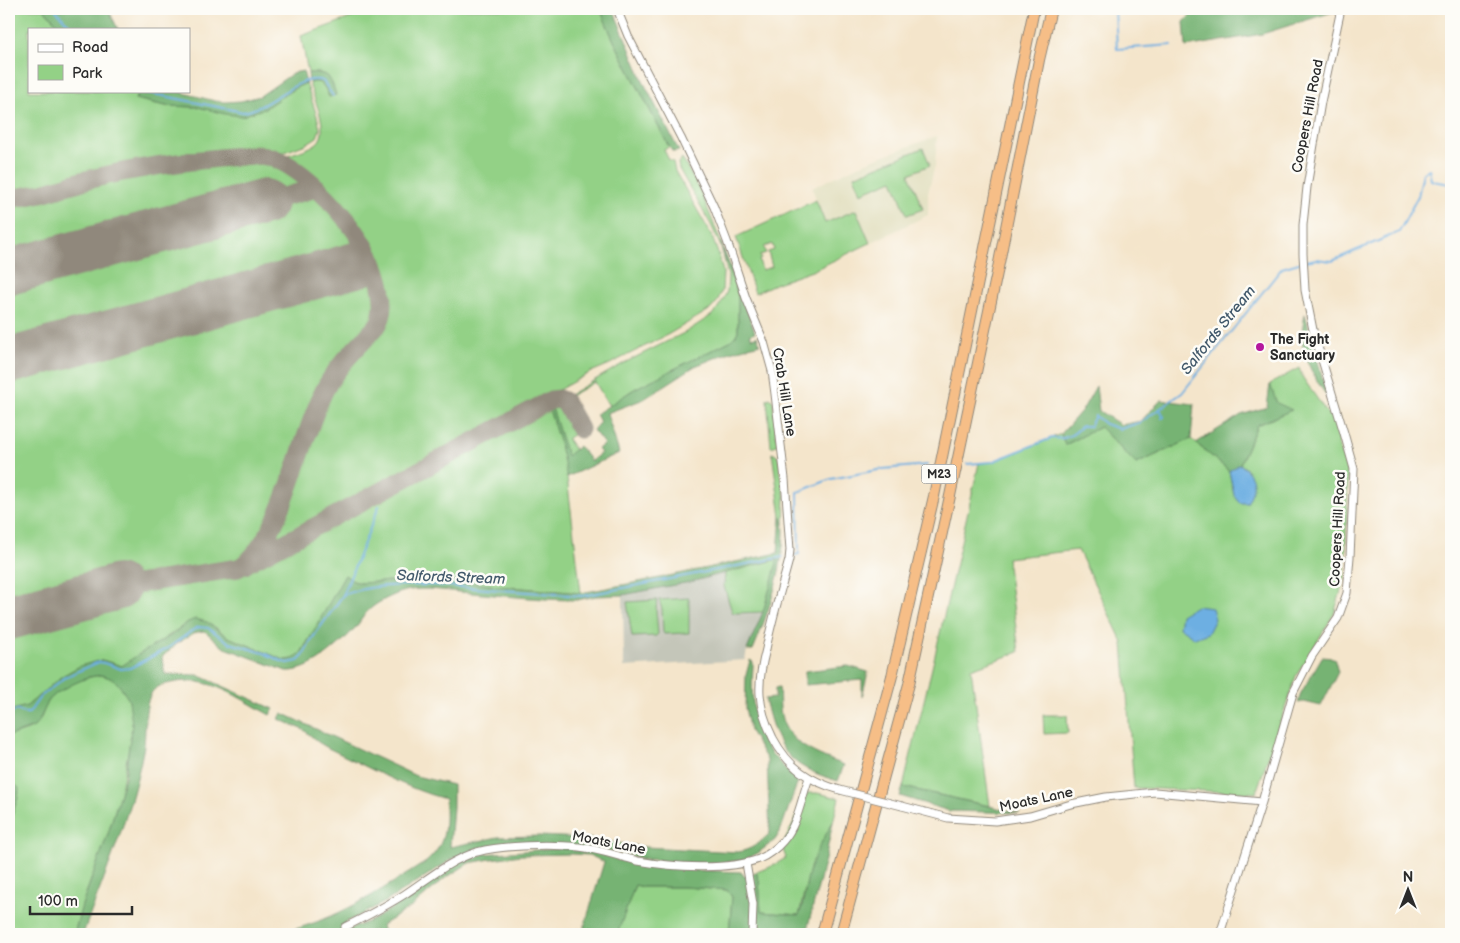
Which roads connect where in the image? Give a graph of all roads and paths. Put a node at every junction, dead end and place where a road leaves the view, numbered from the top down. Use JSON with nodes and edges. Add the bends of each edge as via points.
{"nodes":[{"id":1,"x":617,"y":9,"type":"edge"},
{"id":2,"x":1034,"y":9,"type":"edge"},
{"id":3,"x":1051,"y":9,"type":"edge"},
{"id":4,"x":1341,"y":9,"type":"edge"},
{"id":5,"x":809,"y":778,"type":"junction"},
{"id":6,"x":820,"y":783,"type":"joint"},
{"id":7,"x":1262,"y":802,"type":"junction"},
{"id":8,"x":746,"y":863,"type":"junction"},
{"id":9,"x":345,"y":927,"type":"dead end"},
{"id":10,"x":752,"y":934,"type":"edge"},
{"id":11,"x":822,"y":934,"type":"edge"},
{"id":12,"x":841,"y":934,"type":"edge"},
{"id":13,"x":1220,"y":934,"type":"edge"}],
"edges":[{"from":1,"to":5,"type":"street","name":"Crab Hill Lane","via":[[714,207],[768,356],[785,479],[790,550],[761,672],[760,699],[764,719],[777,746],[792,765]]},
{"from":2,"to":11,"type":"highway","number":"M23","via":[[934,496],[892,676]]},
{"from":3,"to":12,"type":"highway","number":"M23","via":[[909,684]]},
{"from":4,"to":7,"type":"street","name":"Coopers Hill Road","via":[[1321,102],[1302,226],[1305,290],[1313,330],[1354,469],[1347,593],[1338,618],[1312,656],[1293,693]]},
{"from":5,"to":6,"type":"street","name":"Crab Hill Lane"},
{"from":5,"to":8,"type":"street","name":"Moats Lane","via":[[798,814],[786,837],[769,854]]},
{"from":6,"to":7,"type":"street","name":"Moats Lane","bridge":true,"via":[[948,818],[995,821],[1030,816],[1106,797],[1155,792]]},
{"from":7,"to":13,"type":"street","name":"Coopers Hill Road"},
{"from":8,"to":9,"type":"street","name":"Moats Lane","via":[[730,866],[657,864],[581,847],[559,846],[477,852],[442,868],[383,907]]},
{"from":8,"to":10,"type":"street","via":[[753,904]]}]}
